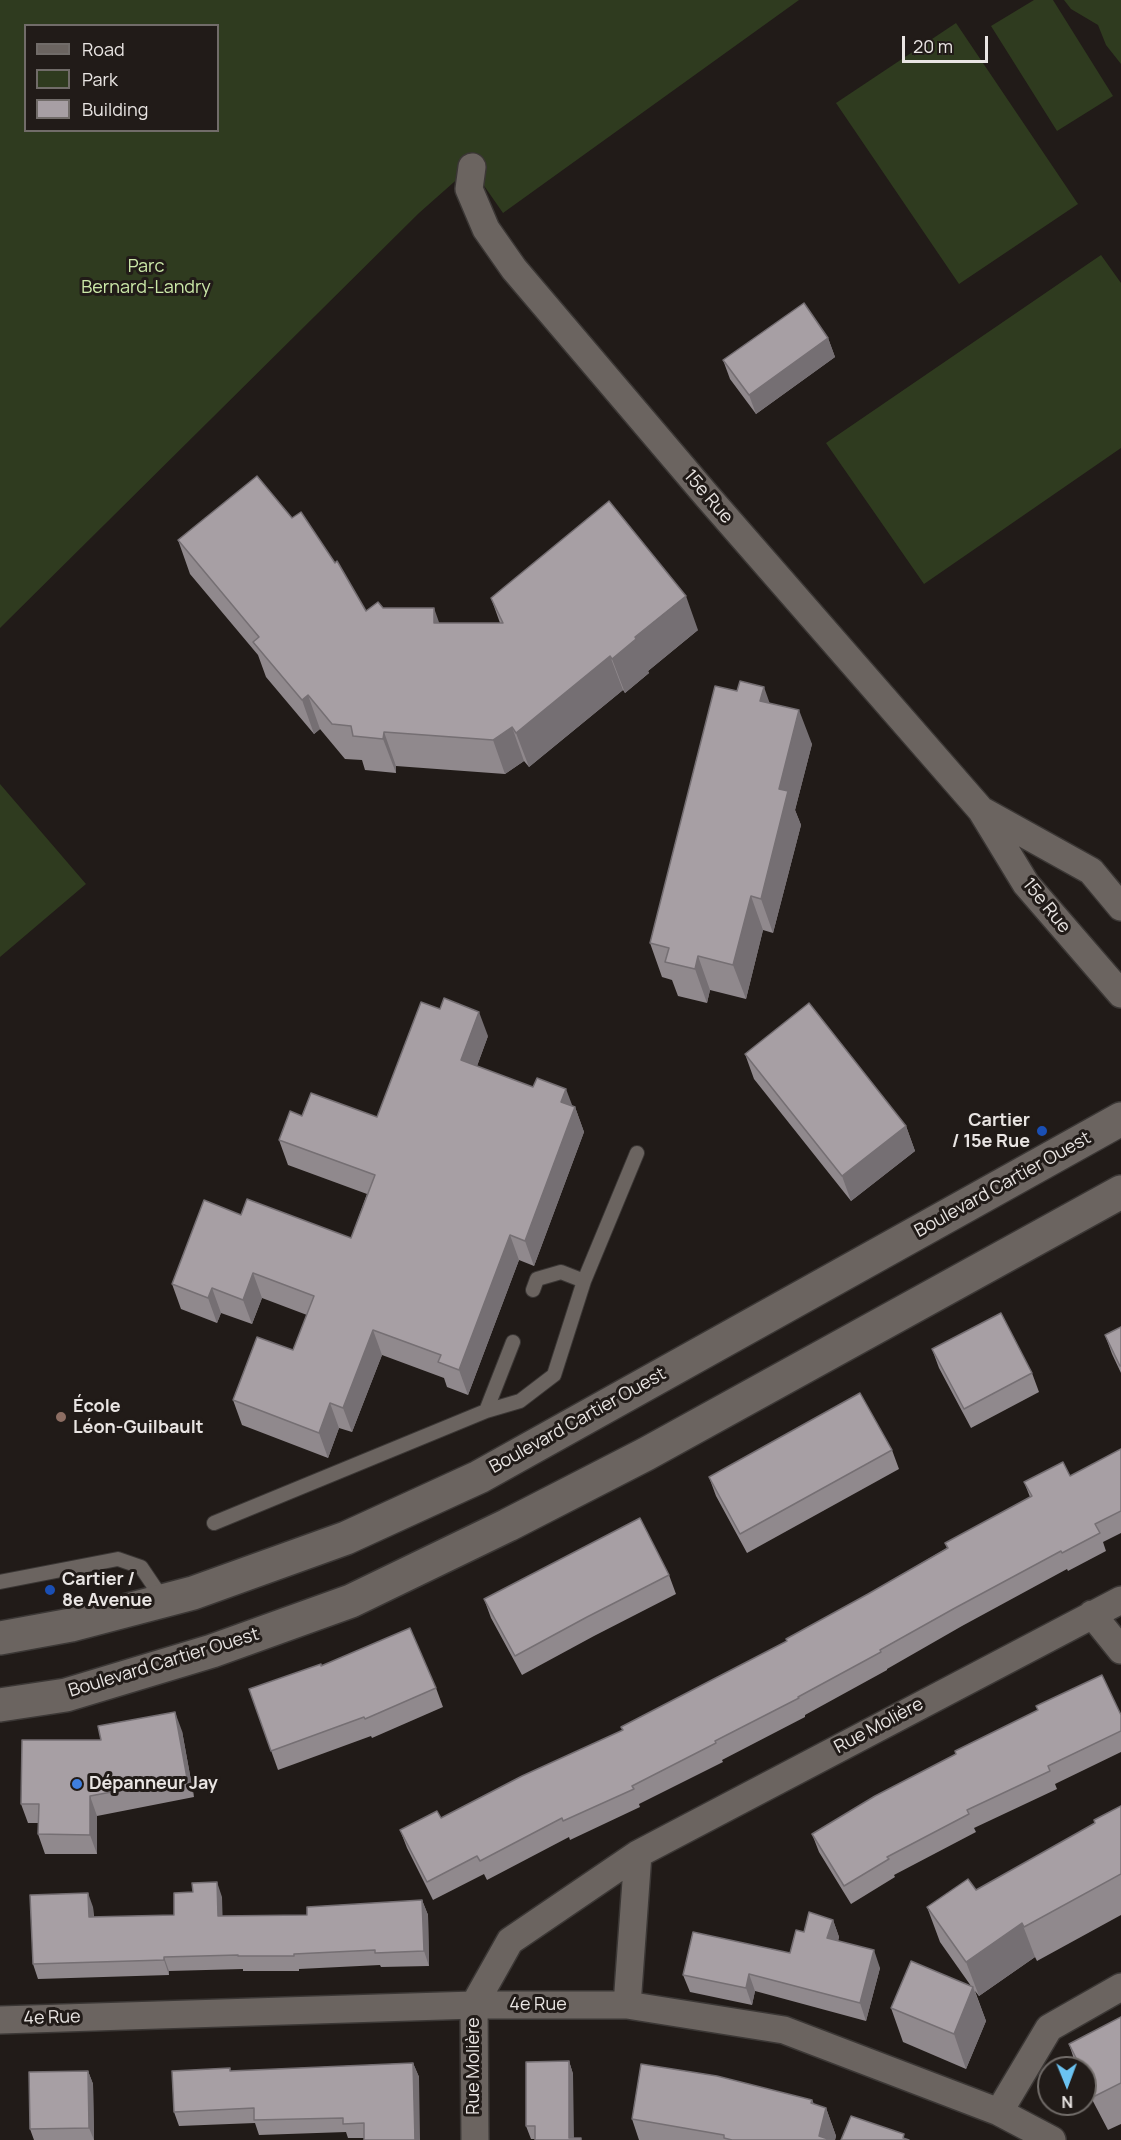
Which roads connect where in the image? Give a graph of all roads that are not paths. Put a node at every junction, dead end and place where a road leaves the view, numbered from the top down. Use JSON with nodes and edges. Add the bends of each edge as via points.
{"nodes":[{"id":1,"x":472,"y":167,"type":"dead end"},
{"id":2,"x":981,"y":810,"type":"junction"},
{"id":3,"x":1121,"y":907,"type":"edge"},
{"id":4,"x":1121,"y":994,"type":"edge"},
{"id":5,"x":1121,"y":1119,"type":"edge"},
{"id":6,"x":636,"y":1153,"type":"dead end"},
{"id":7,"x":1121,"y":1192,"type":"edge"},
{"id":8,"x":584,"y":1281,"type":"junction"},
{"id":9,"x":532,"y":1290,"type":"dead end"},
{"id":10,"x":513,"y":1342,"type":"dead end"},
{"id":11,"x":486,"y":1411,"type":"junction"},
{"id":12,"x":214,"y":1523,"type":"dead end"},
{"id":13,"x":0,"y":1582,"type":"edge"},
{"id":14,"x":1121,"y":1600,"type":"edge"},
{"id":15,"x":164,"y":1601,"type":"junction"},
{"id":16,"x":1092,"y":1614,"type":"junction"},
{"id":17,"x":0,"y":1638,"type":"edge"},
{"id":18,"x":1121,"y":1650,"type":"edge"},
{"id":19,"x":0,"y":1705,"type":"edge"},
{"id":20,"x":638,"y":1854,"type":"junction"},
{"id":21,"x":1121,"y":1987,"type":"edge"},
{"id":22,"x":474,"y":2005,"type":"junction"},
{"id":23,"x":627,"y":2005,"type":"junction"},
{"id":24,"x":0,"y":2020,"type":"edge"},
{"id":25,"x":999,"y":2112,"type":"junction"},
{"id":26,"x":475,"y":2140,"type":"edge"},
{"id":27,"x":1052,"y":2140,"type":"edge"}],
"edges":[{"from":1,"to":2,"type":"street","name":"15e Rue","via":[[469,189],[486,229],[514,269]]},
{"from":2,"to":3,"type":"street","name":"15e Rue","via":[[1090,871]]},
{"from":2,"to":4,"type":"street","name":"15e Rue","via":[[1026,884]]},
{"from":5,"to":15,"type":"street","name":"Boulevard Cartier Ouest","via":[[478,1477],[346,1538]]},
{"from":6,"to":8,"type":"lane"},
{"from":7,"to":19,"type":"street","name":"Boulevard Cartier Ouest","via":[[646,1454],[351,1601],[212,1651],[66,1695]]},
{"from":8,"to":9,"type":"lane","via":[[561,1272],[537,1279]]},
{"from":8,"to":11,"type":"lane","via":[[554,1375],[520,1401]]},
{"from":10,"to":11,"type":"lane"},
{"from":11,"to":12,"type":"lane"},
{"from":13,"to":15,"type":"lane","via":[[118,1559],[141,1567]]},
{"from":14,"to":16,"type":"street","name":"Rue Molière"},
{"from":15,"to":17,"type":"street","name":"Boulevard Cartier Ouest"},
{"from":16,"to":18,"type":"street"},
{"from":16,"to":20,"type":"street","name":"Rue Molière"},
{"from":20,"to":22,"type":"street","name":"Rue Molière","via":[[510,1941]]},
{"from":20,"to":23,"type":"street"},
{"from":21,"to":25,"type":"street","via":[[1049,2028]]},
{"from":22,"to":23,"type":"street","name":"4e Rue"},
{"from":22,"to":24,"type":"street","name":"4e Rue"},
{"from":22,"to":26,"type":"street","name":"Rue Molière"},
{"from":23,"to":25,"type":"street","name":"4e Rue","via":[[784,2030]]},
{"from":25,"to":27,"type":"street","name":"4e Rue"}]}
